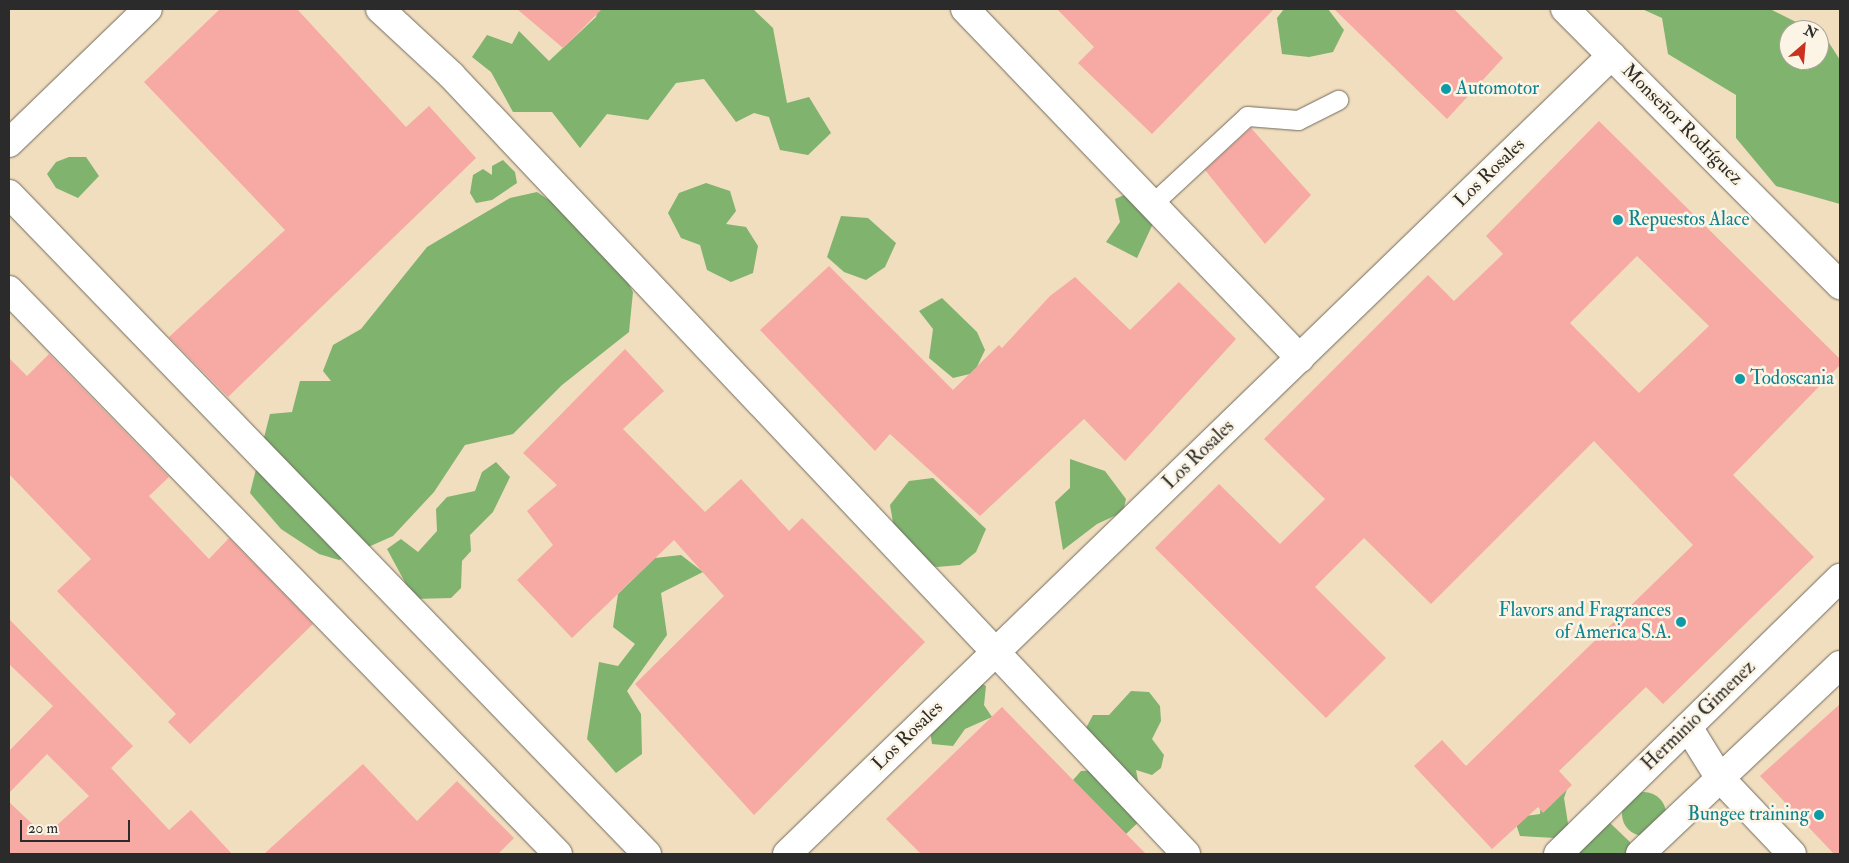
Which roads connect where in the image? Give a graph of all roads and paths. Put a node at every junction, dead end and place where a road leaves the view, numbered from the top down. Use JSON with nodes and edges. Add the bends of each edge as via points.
{"nodes":[{"id":1,"x":148,"y":9,"type":"edge"},
{"id":2,"x":380,"y":9,"type":"edge"},
{"id":3,"x":965,"y":9,"type":"edge"},
{"id":4,"x":1566,"y":9,"type":"edge"},
{"id":5,"x":1612,"y":55,"type":"junction"},
{"id":6,"x":1338,"y":100,"type":"dead end"},
{"id":7,"x":9,"y":143,"type":"edge"},
{"id":8,"x":9,"y":194,"type":"edge"},
{"id":9,"x":1152,"y":204,"type":"junction"},
{"id":10,"x":1840,"y":285,"type":"edge"},
{"id":11,"x":9,"y":290,"type":"edge"},
{"id":12,"x":1300,"y":358,"type":"junction"},
{"id":13,"x":1840,"y":578,"type":"edge"},
{"id":14,"x":996,"y":651,"type":"junction"},
{"id":15,"x":1840,"y":665,"type":"edge"},
{"id":16,"x":1688,"y":727,"type":"junction"},
{"id":17,"x":1719,"y":777,"type":"junction"},
{"id":18,"x":558,"y":854,"type":"edge"},
{"id":19,"x":647,"y":854,"type":"edge"},
{"id":20,"x":787,"y":854,"type":"edge"},
{"id":21,"x":1186,"y":854,"type":"edge"},
{"id":22,"x":1558,"y":854,"type":"edge"},
{"id":23,"x":1640,"y":854,"type":"edge"},
{"id":24,"x":1792,"y":854,"type":"edge"}],
"edges":[{"from":1,"to":7,"type":"street"},
{"from":2,"to":14,"type":"street","via":[[451,75]]},
{"from":3,"to":9,"type":"street"},
{"from":4,"to":5,"type":"street","name":"Monseñor Rodríguez"},
{"from":5,"to":10,"type":"street","name":"Monseñor Rodríguez"},
{"from":5,"to":12,"type":"street","name":"Los Rosales"},
{"from":6,"to":9,"type":"lane","via":[[1298,120],[1247,116]]},
{"from":8,"to":19,"type":"street"},
{"from":9,"to":12,"type":"street"},
{"from":11,"to":18,"type":"street"},
{"from":12,"to":14,"type":"street","name":"Los Rosales"},
{"from":13,"to":16,"type":"street","name":"Herminio Gimenez"},
{"from":14,"to":20,"type":"street","name":"Los Rosales"},
{"from":14,"to":21,"type":"street"},
{"from":15,"to":17,"type":"street"},
{"from":16,"to":17,"type":"street"},
{"from":16,"to":22,"type":"street","name":"Herminio Gimenez"},
{"from":17,"to":23,"type":"street"},
{"from":17,"to":24,"type":"street"}]}
